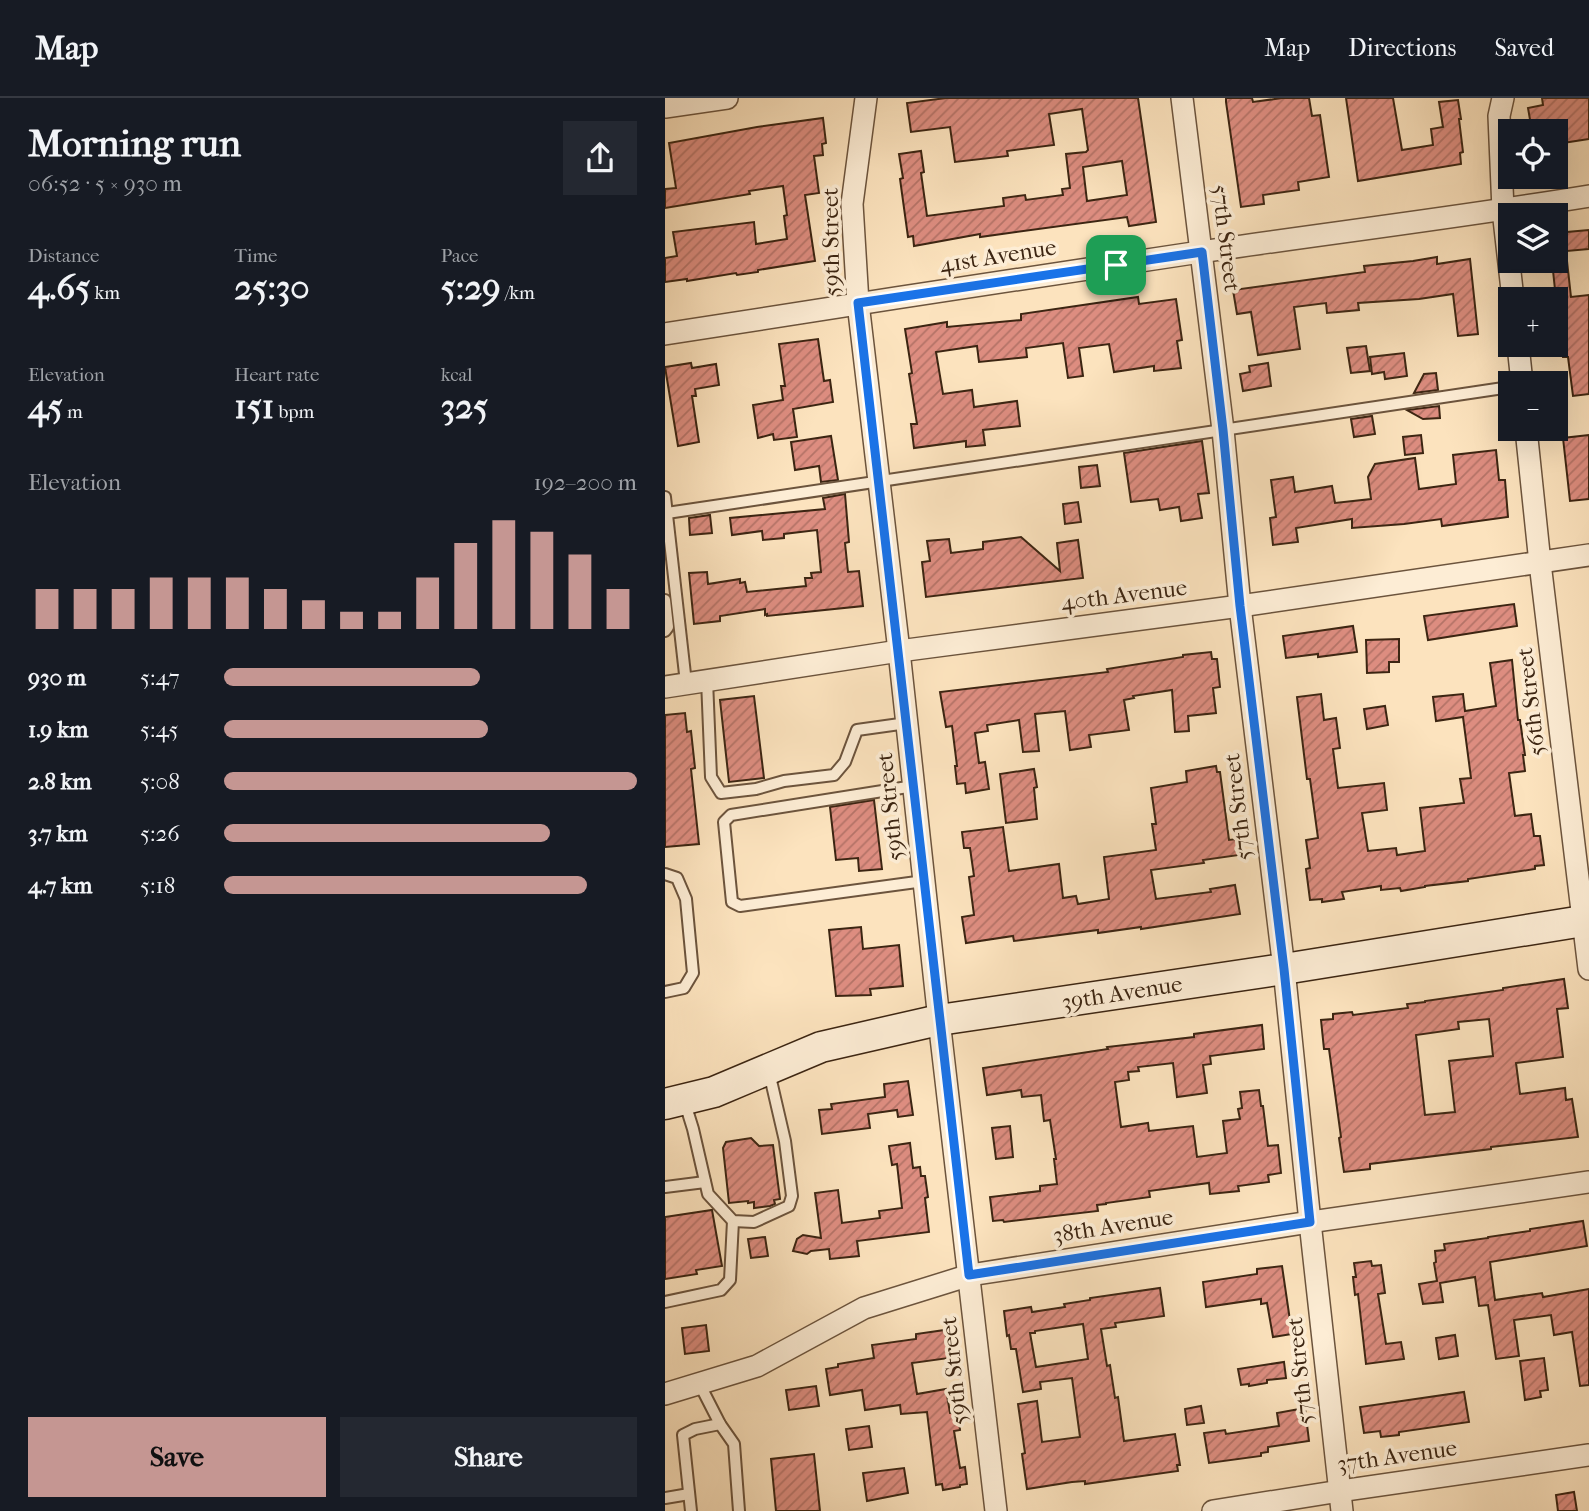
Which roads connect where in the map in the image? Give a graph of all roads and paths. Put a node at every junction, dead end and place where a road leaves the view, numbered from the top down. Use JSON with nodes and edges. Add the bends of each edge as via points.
{"nodes":[{"id":1,"x":727,"y":98,"type":"edge"},
{"id":2,"x":866,"y":98,"type":"edge"},
{"id":3,"x":1182,"y":98,"type":"edge"},
{"id":4,"x":1503,"y":98,"type":"edge"},
{"id":5,"x":665,"y":107,"type":"edge"},
{"id":6,"x":1589,"y":196,"type":"edge"},
{"id":7,"x":1503,"y":203,"type":"edge"},
{"id":8,"x":1546,"y":203,"type":"edge"},
{"id":9,"x":1498,"y":211,"type":"edge"},
{"id":10,"x":1202,"y":252,"type":"junction"},
{"id":11,"x":858,"y":303,"type":"junction"},
{"id":12,"x":665,"y":334,"type":"edge"},
{"id":13,"x":1498,"y":389,"type":"edge"},
{"id":14,"x":1223,"y":430,"type":"junction"},
{"id":15,"x":1528,"y":441,"type":"edge"},
{"id":16,"x":879,"y":481,"type":"junction"},
{"id":17,"x":665,"y":497,"type":"edge"},
{"id":18,"x":667,"y":513,"type":"junction"},
{"id":19,"x":1589,"y":555,"type":"edge"},
{"id":20,"x":1541,"y":563,"type":"junction"},
{"id":21,"x":665,"y":600,"type":"edge"},
{"id":22,"x":1240,"y":606,"type":"junction"},
{"id":23,"x":665,"y":631,"type":"edge"},
{"id":24,"x":899,"y":651,"type":"junction"},
{"id":25,"x":697,"y":682,"type":"junction"},
{"id":26,"x":665,"y":687,"type":"edge"},
{"id":27,"x":907,"y":723,"type":"junction"},
{"id":28,"x":914,"y":786,"type":"junction"},
{"id":29,"x":665,"y":874,"type":"edge"},
{"id":30,"x":924,"y":881,"type":"junction"},
{"id":31,"x":1587,"y":921,"type":"edge"},
{"id":32,"x":1284,"y":969,"type":"junction"},
{"id":33,"x":1589,"y":969,"type":"edge"},
{"id":34,"x":665,"y":992,"type":"edge"},
{"id":35,"x":939,"y":1020,"type":"junction"},
{"id":36,"x":769,"y":1069,"type":"junction"},
{"id":37,"x":674,"y":1102,"type":"edge"},
{"id":38,"x":705,"y":1182,"type":"junction"},
{"id":39,"x":1589,"y":1182,"type":"edge"},
{"id":40,"x":665,"y":1187,"type":"edge"},
{"id":41,"x":733,"y":1221,"type":"junction"},
{"id":42,"x":1310,"y":1222,"type":"junction"},
{"id":43,"x":969,"y":1275,"type":"junction"},
{"id":44,"x":665,"y":1302,"type":"edge"},
{"id":45,"x":699,"y":1384,"type":"junction"},
{"id":46,"x":665,"y":1394,"type":"edge"},
{"id":47,"x":720,"y":1423,"type":"junction"},
{"id":48,"x":1589,"y":1455,"type":"edge"},
{"id":49,"x":689,"y":1494,"type":"junction"},
{"id":50,"x":665,"y":1498,"type":"edge"},
{"id":51,"x":1341,"y":1501,"type":"edge"},
{"id":52,"x":691,"y":1511,"type":"edge"},
{"id":53,"x":739,"y":1511,"type":"edge"},
{"id":54,"x":996,"y":1511,"type":"edge"},
{"id":55,"x":1213,"y":1511,"type":"edge"}],
"edges":[{"from":1,"to":5,"type":"street"},
{"from":2,"to":11,"type":"street","name":"59th Street","via":[[852,204]]},
{"from":3,"to":10,"type":"street","name":"57th Street"},
{"from":4,"to":7,"type":"street","via":[[1499,116]]},
{"from":6,"to":8,"type":"street","name":"41st Avenue"},
{"from":9,"to":10,"type":"street","name":"41st Avenue"},
{"from":10,"to":11,"type":"street","name":"41st Avenue"},
{"from":10,"to":14,"type":"street","name":"57th Street"},
{"from":11,"to":12,"type":"street","name":"41st Avenue"},
{"from":11,"to":16,"type":"street","name":"59th Street"},
{"from":13,"to":14,"type":"lane"},
{"from":14,"to":16,"type":"lane"},
{"from":14,"to":22,"type":"street","name":"57th Street"},
{"from":15,"to":20,"type":"street","name":"56th Street"},
{"from":16,"to":18,"type":"lane"},
{"from":16,"to":24,"type":"street","name":"59th Street"},
{"from":17,"to":18,"type":"lane"},
{"from":18,"to":25,"type":"lane"},
{"from":19,"to":20,"type":"street","name":"40th Avenue"},
{"from":20,"to":22,"type":"street","name":"40th Avenue"},
{"from":20,"to":31,"type":"street","name":"56th Street"},
{"from":21,"to":23,"type":"lane"},
{"from":22,"to":24,"type":"street","name":"40th Avenue"},
{"from":22,"to":32,"type":"street","name":"57th Street"},
{"from":24,"to":25,"type":"street","name":"40th Avenue"},
{"from":24,"to":27,"type":"street","name":"59th Street"},
{"from":25,"to":26,"type":"street","name":"40th Avenue"},
{"from":25,"to":27,"type":"lane","via":[[711,777],[721,793],[834,775],[845,762],[857,730]]},
{"from":27,"to":28,"type":"street","name":"59th Street"},
{"from":28,"to":30,"type":"street","name":"59th Street"},
{"from":28,"to":30,"type":"lane","via":[[731,815],[724,822],[733,902],[740,906]]},
{"from":29,"to":34,"type":"lane","via":[[677,878],[686,899],[693,973],[684,988]]},
{"from":30,"to":35,"type":"street","name":"59th Street"},
{"from":31,"to":32,"type":"main road","name":"39th Avenue"},
{"from":31,"to":33,"type":"street","name":"56th Street"},
{"from":32,"to":35,"type":"main road","name":"39th Avenue"},
{"from":32,"to":42,"type":"street","name":"57th Street"},
{"from":35,"to":36,"type":"main road","name":"39th Avenue","via":[[821,1047]]},
{"from":35,"to":43,"type":"street","name":"59th Street"},
{"from":36,"to":37,"type":"main road","name":"39th Avenue","via":[[714,1093]]},
{"from":36,"to":41,"type":"lane","via":[[792,1196],[789,1206],[777,1213],[754,1222]]},
{"from":37,"to":38,"type":"lane"},
{"from":38,"to":40,"type":"lane"},
{"from":38,"to":41,"type":"lane","via":[[708,1194]]},
{"from":39,"to":42,"type":"street","name":"38th Avenue"},
{"from":41,"to":44,"type":"lane","via":[[730,1280],[721,1290]]},
{"from":42,"to":43,"type":"street","name":"38th Avenue"},
{"from":42,"to":51,"type":"street","name":"57th Street"},
{"from":43,"to":45,"type":"street","name":"38th Avenue","via":[[864,1308],[757,1366]]},
{"from":43,"to":54,"type":"street","name":"59th Street"},
{"from":45,"to":46,"type":"street","name":"38th Avenue"},
{"from":45,"to":47,"type":"lane"},
{"from":47,"to":49,"type":"lane","via":[[683,1435]]},
{"from":47,"to":53,"type":"lane","via":[[734,1444]]},
{"from":48,"to":51,"type":"street","name":"37th Avenue"},
{"from":49,"to":50,"type":"lane"},
{"from":49,"to":52,"type":"lane"},
{"from":51,"to":55,"type":"street","name":"37th Avenue"}]}
